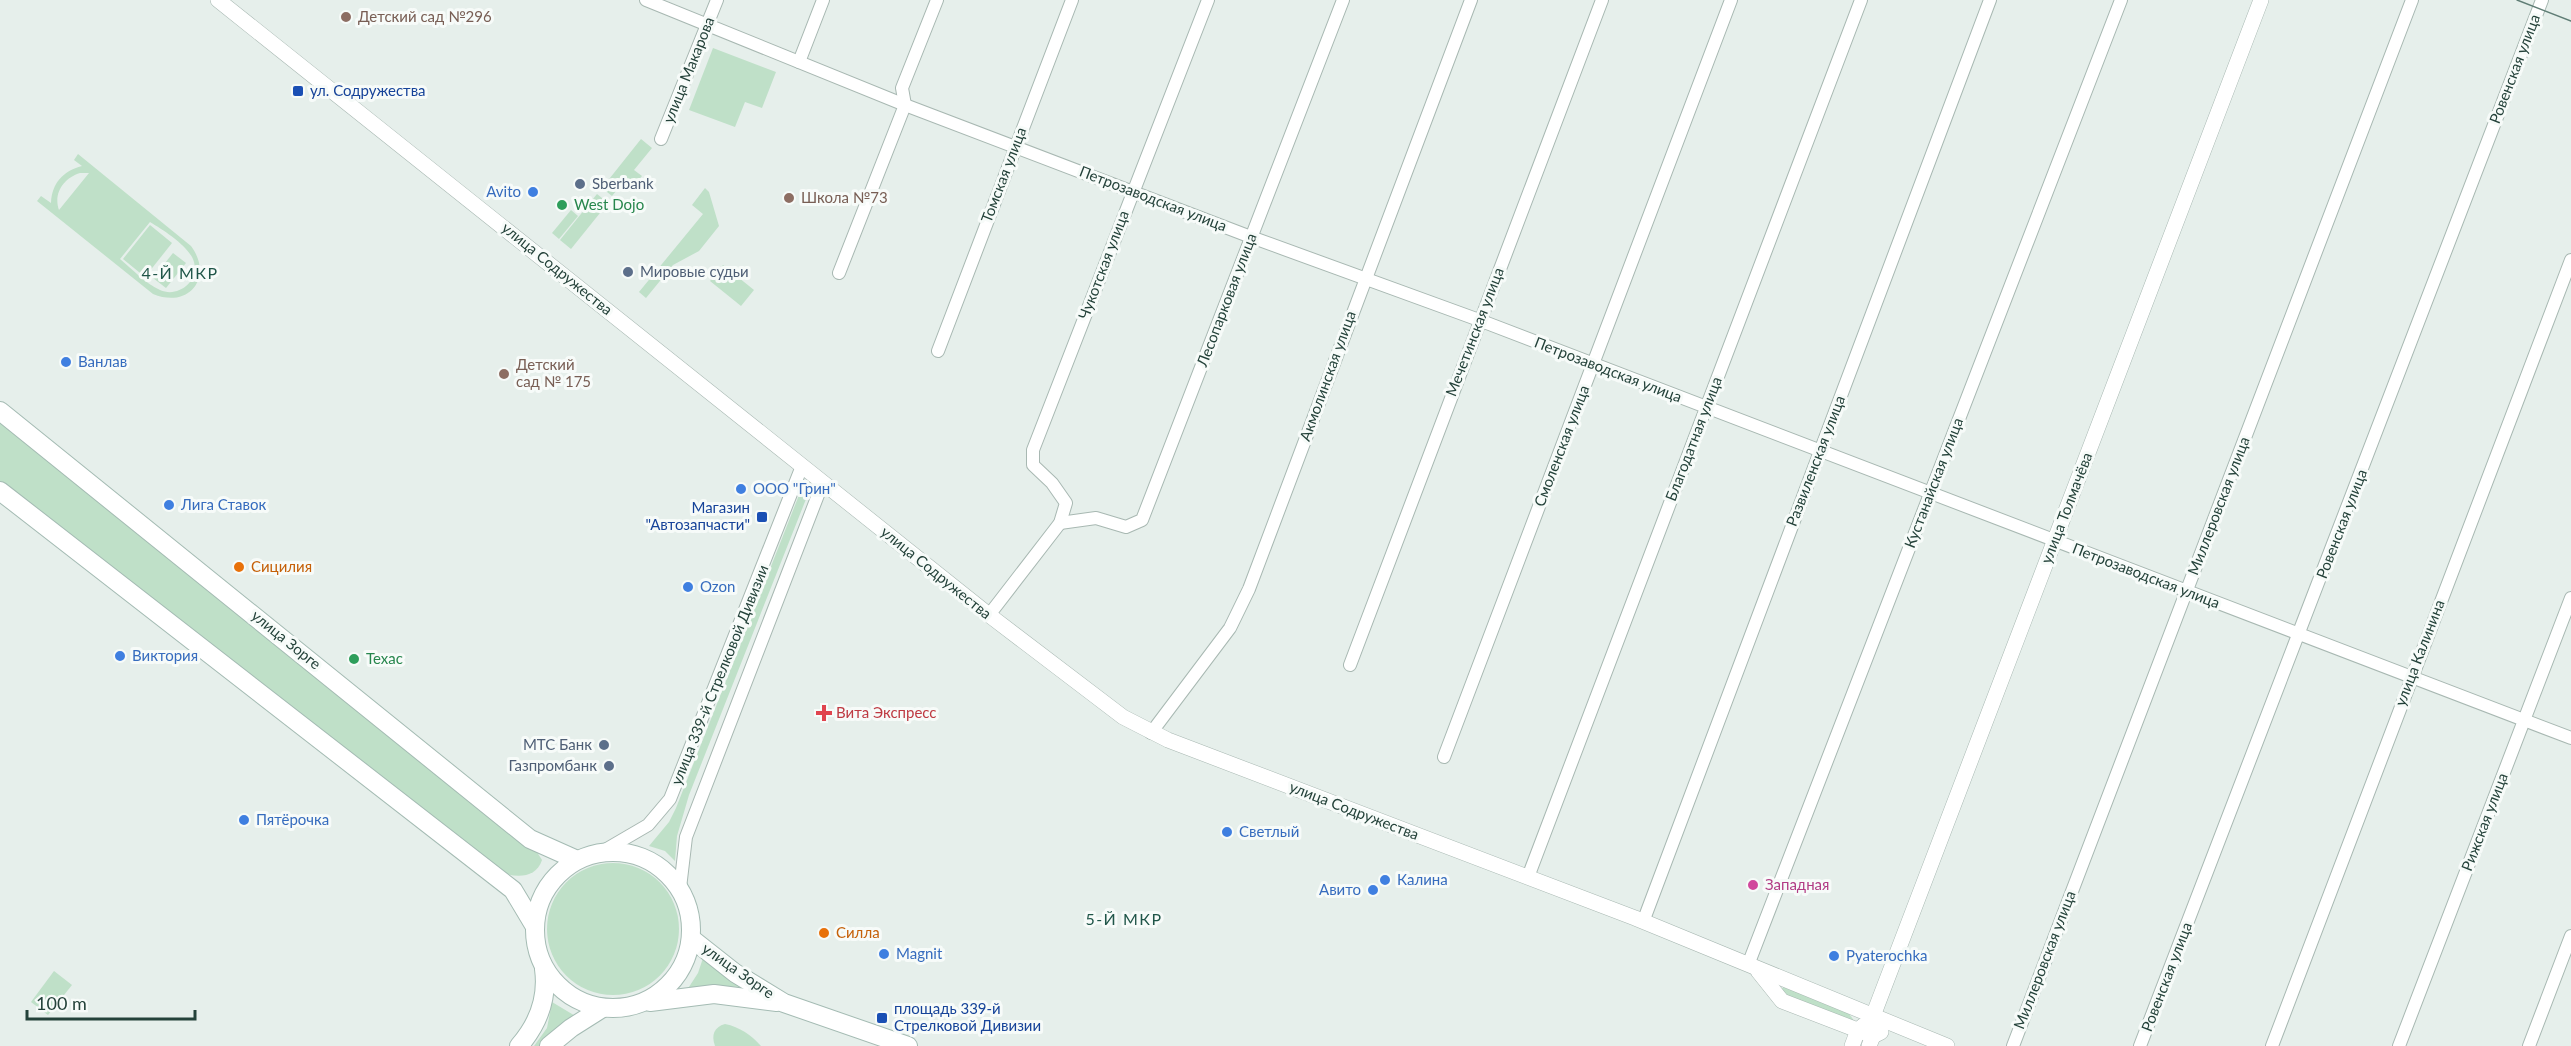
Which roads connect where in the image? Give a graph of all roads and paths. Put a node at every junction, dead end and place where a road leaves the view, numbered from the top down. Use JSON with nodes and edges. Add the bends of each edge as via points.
{"nodes":[{"id":1,"x":218,"y":0,"type":"edge"},
{"id":2,"x":646,"y":0,"type":"edge"},
{"id":3,"x":717,"y":0,"type":"edge"},
{"id":4,"x":823,"y":0,"type":"edge"},
{"id":5,"x":937,"y":0,"type":"edge"},
{"id":6,"x":1072,"y":0,"type":"edge"},
{"id":7,"x":1208,"y":0,"type":"edge"},
{"id":8,"x":1343,"y":0,"type":"edge"},
{"id":9,"x":1471,"y":0,"type":"edge"},
{"id":10,"x":1602,"y":0,"type":"edge"},
{"id":11,"x":1731,"y":0,"type":"edge"},
{"id":12,"x":1861,"y":0,"type":"edge"},
{"id":13,"x":1990,"y":0,"type":"edge"},
{"id":14,"x":2121,"y":0,"type":"edge"},
{"id":15,"x":2261,"y":0,"type":"edge"},
{"id":16,"x":2412,"y":0,"type":"edge"},
{"id":17,"x":2542,"y":0,"type":"edge"},
{"id":18,"x":707,"y":25,"type":"junction"},
{"id":19,"x":799,"y":62,"type":"junction"},
{"id":20,"x":905,"y":105,"type":"junction"},
{"id":21,"x":661,"y":139,"type":"dead end"},
{"id":22,"x":1014,"y":147,"type":"junction"},
{"id":23,"x":1132,"y":191,"type":"junction"},
{"id":24,"x":1251,"y":237,"type":"junction"},
{"id":25,"x":2571,"y":260,"type":"edge"},
{"id":26,"x":838,"y":273,"type":"dead end"},
{"id":27,"x":1365,"y":278,"type":"junction"},
{"id":28,"x":1479,"y":320,"type":"junction"},
{"id":29,"x":938,"y":351,"type":"dead end"},
{"id":30,"x":1592,"y":364,"type":"junction"},
{"id":31,"x":1706,"y":408,"type":"junction"},
{"id":32,"x":0,"y":411,"type":"edge"},
{"id":33,"x":1819,"y":452,"type":"junction"},
{"id":34,"x":802,"y":466,"type":"junction"},
{"id":35,"x":823,"y":482,"type":"junction"},
{"id":36,"x":0,"y":491,"type":"edge"},
{"id":37,"x":1930,"y":493,"type":"junction"},
{"id":38,"x":1060,"y":523,"type":"junction"},
{"id":39,"x":2054,"y":542,"type":"junction"},
{"id":40,"x":2186,"y":592,"type":"junction"},
{"id":41,"x":2571,"y":598,"type":"edge"},
{"id":42,"x":989,"y":615,"type":"junction"},
{"id":43,"x":2300,"y":634,"type":"junction"},
{"id":44,"x":1350,"y":665,"type":"dead end"},
{"id":45,"x":2411,"y":677,"type":"junction"},
{"id":46,"x":2524,"y":720,"type":"junction"},
{"id":47,"x":1151,"y":733,"type":"junction"},
{"id":48,"x":2571,"y":738,"type":"edge"},
{"id":49,"x":1444,"y":758,"type":"dead end"},
{"id":50,"x":600,"y":853,"type":"junction"},
{"id":51,"x":577,"y":860,"type":"junction"},
{"id":52,"x":1528,"y":877,"type":"junction"},
{"id":53,"x":680,"y":888,"type":"junction"},
{"id":54,"x":1643,"y":922,"type":"junction"},
{"id":55,"x":534,"y":925,"type":"junction"},
{"id":56,"x":2571,"y":936,"type":"edge"},
{"id":57,"x":692,"y":939,"type":"junction"},
{"id":58,"x":1752,"y":967,"type":"junction"},
{"id":59,"x":544,"y":969,"type":"junction"},
{"id":60,"x":645,"y":1003,"type":"junction"},
{"id":61,"x":784,"y":1003,"type":"junction"},
{"id":62,"x":601,"y":1009,"type":"junction"},
{"id":63,"x":1873,"y":1016,"type":"junction"},
{"id":64,"x":1896,"y":1026,"type":"junction"},
{"id":65,"x":1858,"y":1030,"type":"junction"},
{"id":66,"x":1871,"y":1041,"type":"edge"},
{"id":67,"x":519,"y":1046,"type":"edge"},
{"id":68,"x":549,"y":1046,"type":"edge"},
{"id":69,"x":908,"y":1046,"type":"edge"},
{"id":70,"x":1852,"y":1046,"type":"edge"},
{"id":71,"x":1947,"y":1046,"type":"edge"},
{"id":72,"x":2013,"y":1046,"type":"edge"},
{"id":73,"x":2140,"y":1046,"type":"edge"},
{"id":74,"x":2272,"y":1046,"type":"edge"},
{"id":75,"x":2400,"y":1046,"type":"edge"},
{"id":76,"x":2529,"y":1046,"type":"edge"}],
"edges":[{"from":1,"to":34,"type":"street","name":"улица Содружества"},
{"from":2,"to":18,"type":"street","name":"Петрозаводская улица"},
{"from":3,"to":18,"type":"street","name":"улица Макарова"},
{"from":4,"to":19,"type":"street"},
{"from":5,"to":20,"type":"street","via":[[902,88]]},
{"from":6,"to":22,"type":"street","name":"Томская улица"},
{"from":7,"to":23,"type":"street","name":"Чукотская улица"},
{"from":8,"to":24,"type":"street","name":"Лесопарковая улица"},
{"from":9,"to":27,"type":"street","name":"Акмолинская улица"},
{"from":10,"to":28,"type":"street","name":"Мечетинская улица"},
{"from":11,"to":30,"type":"street","name":"Смоленская улица"},
{"from":12,"to":31,"type":"street","name":"Благодатная улица"},
{"from":13,"to":33,"type":"street","name":"Развиленская улица"},
{"from":14,"to":37,"type":"street","name":"Кустанайская улица"},
{"from":15,"to":39,"type":"street","name":"улица Толмачёва"},
{"from":16,"to":40,"type":"street","name":"Миллеровская улица"},
{"from":17,"to":43,"type":"street","name":"Ровенская улица"},
{"from":18,"to":19,"type":"street","name":"Петрозаводская улица"},
{"from":18,"to":21,"type":"street","name":"улица Макарова"},
{"from":19,"to":20,"type":"street","name":"Петрозаводская улица"},
{"from":20,"to":22,"type":"street","name":"Петрозаводская улица"},
{"from":20,"to":26,"type":"street"},
{"from":22,"to":23,"type":"street","name":"Петрозаводская улица"},
{"from":22,"to":29,"type":"street","name":"Томская улица"},
{"from":23,"to":24,"type":"street","name":"Петрозаводская улица"},
{"from":23,"to":38,"type":"street","name":"Чукотская улица","via":[[1033,450],[1033,465],[1066,503]]},
{"from":24,"to":27,"type":"street","name":"Петрозаводская улица"},
{"from":24,"to":38,"type":"street","name":"Лесопарковая улица","via":[[1142,520],[1125,526],[1096,518]]},
{"from":25,"to":45,"type":"street","name":"улица Калинина"},
{"from":27,"to":28,"type":"street","name":"Петрозаводская улица"},
{"from":27,"to":47,"type":"street","name":"Акмолинская улица","via":[[1249,589],[1230,628]]},
{"from":28,"to":30,"type":"street","name":"Петрозаводская улица"},
{"from":28,"to":44,"type":"street","name":"Мечетинская улица"},
{"from":30,"to":31,"type":"street","name":"Петрозаводская улица"},
{"from":30,"to":49,"type":"street","name":"Смоленская улица"},
{"from":31,"to":33,"type":"street","name":"Петрозаводская улица"},
{"from":31,"to":52,"type":"street","name":"Благодатная улица"},
{"from":32,"to":51,"type":"main road","name":"улица Зорге","via":[[530,839]]},
{"from":33,"to":37,"type":"street","name":"Петрозаводская улица"},
{"from":33,"to":54,"type":"street","name":"Развиленская улица"},
{"from":34,"to":35,"type":"street","name":"улица Содружества"},
{"from":34,"to":50,"type":"street","name":"улица 339-й Стрелковой Дивизии","via":[[670,800],[648,825]]},
{"from":35,"to":42,"type":"street","name":"улица Содружества"},
{"from":35,"to":53,"type":"street","name":"улица 339-й Стрелковой Дивизии","via":[[686,837]]},
{"from":36,"to":55,"type":"main road","via":[[513,890]]},
{"from":37,"to":39,"type":"street","name":"Петрозаводская улица"},
{"from":37,"to":58,"type":"street","name":"Кустанайская улица"},
{"from":38,"to":42,"type":"street"},
{"from":39,"to":40,"type":"street","name":"Петрозаводская улица"},
{"from":39,"to":63,"type":"street","name":"улица Толмачёва"},
{"from":40,"to":43,"type":"street","name":"Петрозаводская улица"},
{"from":40,"to":72,"type":"street","name":"Миллеровская улица"},
{"from":41,"to":46,"type":"street","name":"Рижская улица"},
{"from":42,"to":47,"type":"street","name":"улица Содружества","via":[[1123,717]]},
{"from":43,"to":45,"type":"street","name":"Петрозаводская улица"},
{"from":43,"to":73,"type":"street","name":"Ровенская улица"},
{"from":45,"to":46,"type":"street","name":"Петрозаводская улица"},
{"from":45,"to":74,"type":"street","name":"улица Калинина"},
{"from":46,"to":48,"type":"street","name":"Петрозаводская улица"},
{"from":46,"to":75,"type":"street","name":"Рижская улица"},
{"from":47,"to":52,"type":"street","name":"улица Содружества"},
{"from":50,"to":51,"type":"main road"},
{"from":50,"to":53,"type":"main road","via":[[623,852],[645,858],[664,870]]},
{"from":51,"to":55,"type":"main road","via":[[547,887]]},
{"from":52,"to":54,"type":"street","name":"улица Содружества"},
{"from":53,"to":57,"type":"main road","via":[[692,921]]},
{"from":54,"to":58,"type":"street","name":"улица Содружества"},
{"from":55,"to":59,"type":"main road","via":[[536,948]]},
{"from":56,"to":76,"type":"street"},
{"from":57,"to":60,"type":"main road","via":[[684,965],[668,987]]},
{"from":57,"to":61,"type":"main road","name":"улица Зорге","via":[[735,973]]},
{"from":58,"to":63,"type":"street","name":"улица Содружества"},
{"from":58,"to":65,"type":"street","name":"улица Содружества","via":[[1782,1001]]},
{"from":59,"to":62,"type":"main road","via":[[558,988]]},
{"from":59,"to":67,"type":"main road","via":[[545,992],[540,1012]]},
{"from":60,"to":61,"type":"main road","name":"улица Зорге","via":[[714,994]]},
{"from":60,"to":62,"type":"main road"},
{"from":61,"to":69,"type":"main road","name":"улица Зорге"},
{"from":62,"to":68,"type":"main road"},
{"from":63,"to":64,"type":"street","name":"улица Содружества"},
{"from":63,"to":65,"type":"street","name":"улица Толмачёва"},
{"from":63,"to":66,"type":"street","name":"улица Толмачёва"},
{"from":64,"to":66,"type":"street"},
{"from":64,"to":71,"type":"street","name":"улица Содружества"},
{"from":65,"to":66,"type":"street","name":"улица Содружества"},
{"from":65,"to":70,"type":"street","name":"улица Толмачёва"}]}
